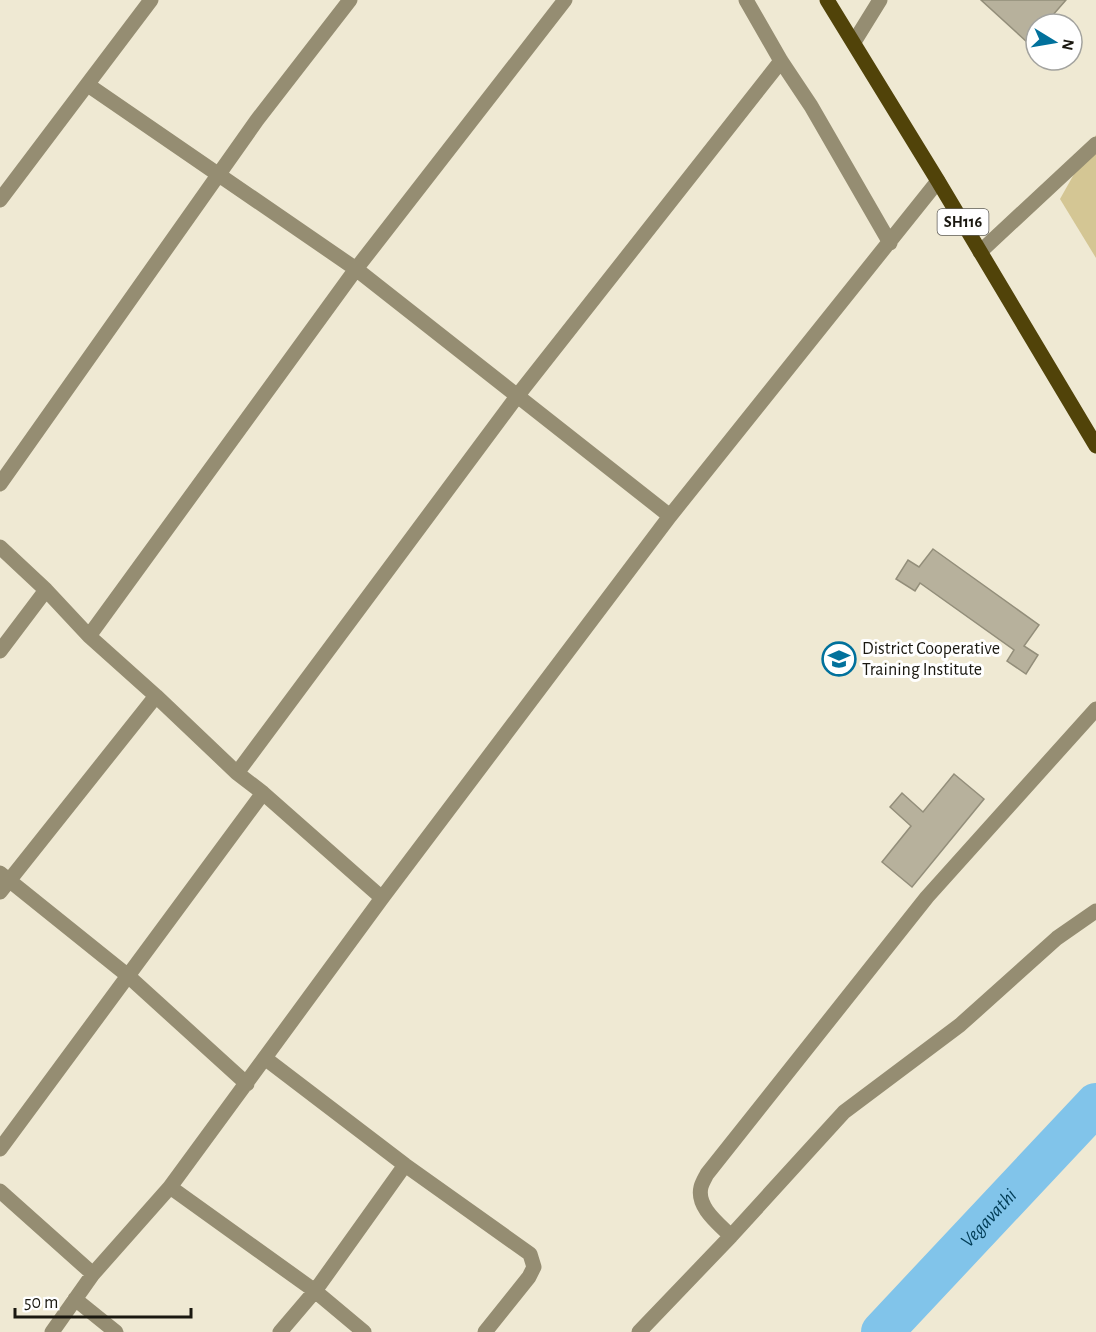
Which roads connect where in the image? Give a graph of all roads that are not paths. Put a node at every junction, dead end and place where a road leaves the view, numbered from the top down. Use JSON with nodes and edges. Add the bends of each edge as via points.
{"nodes":[{"id":1,"x":151,"y":0,"type":"edge"},
{"id":2,"x":350,"y":0,"type":"edge"},
{"id":3,"x":565,"y":0,"type":"edge"},
{"id":4,"x":746,"y":0,"type":"edge"},
{"id":5,"x":827,"y":0,"type":"edge"},
{"id":6,"x":880,"y":0,"type":"edge"},
{"id":7,"x":854,"y":42,"type":"junction"},
{"id":8,"x":781,"y":61,"type":"junction"},
{"id":9,"x":88,"y":85,"type":"junction"},
{"id":10,"x":1096,"y":144,"type":"edge"},
{"id":11,"x":217,"y":174,"type":"junction"},
{"id":12,"x":939,"y":181,"type":"junction"},
{"id":13,"x":0,"y":200,"type":"edge"},
{"id":14,"x":890,"y":243,"type":"junction"},
{"id":15,"x":980,"y":252,"type":"junction"},
{"id":16,"x":356,"y":269,"type":"junction"},
{"id":17,"x":518,"y":395,"type":"junction"},
{"id":18,"x":1096,"y":446,"type":"edge"},
{"id":19,"x":0,"y":484,"type":"edge"},
{"id":20,"x":670,"y":516,"type":"junction"},
{"id":21,"x":0,"y":547,"type":"edge"},
{"id":22,"x":46,"y":590,"type":"junction"},
{"id":23,"x":89,"y":636,"type":"junction"},
{"id":24,"x":0,"y":651,"type":"edge"},
{"id":25,"x":156,"y":696,"type":"junction"},
{"id":26,"x":1096,"y":709,"type":"edge"},
{"id":27,"x":237,"y":773,"type":"junction"},
{"id":28,"x":263,"y":793,"type":"junction"},
{"id":29,"x":3,"y":882,"type":"edge"},
{"id":30,"x":382,"y":898,"type":"junction"},
{"id":31,"x":1096,"y":911,"type":"edge"},
{"id":32,"x":127,"y":975,"type":"junction"},
{"id":33,"x":266,"y":1059,"type":"junction"},
{"id":34,"x":247,"y":1084,"type":"junction"},
{"id":35,"x":0,"y":1149,"type":"edge"},
{"id":36,"x":405,"y":1165,"type":"junction"},
{"id":37,"x":170,"y":1187,"type":"junction"},
{"id":38,"x":0,"y":1191,"type":"edge"},
{"id":39,"x":731,"y":1236,"type":"junction"},
{"id":40,"x":93,"y":1274,"type":"junction"},
{"id":41,"x":315,"y":1291,"type":"junction"},
{"id":42,"x":75,"y":1299,"type":"junction"},
{"id":43,"x":52,"y":1332,"type":"edge"},
{"id":44,"x":116,"y":1332,"type":"edge"},
{"id":45,"x":280,"y":1332,"type":"edge"},
{"id":46,"x":364,"y":1332,"type":"edge"},
{"id":47,"x":485,"y":1332,"type":"edge"},
{"id":48,"x":639,"y":1332,"type":"edge"}],
"edges":[{"from":1,"to":9,"type":"street"},
{"from":2,"to":11,"type":"street"},
{"from":3,"to":16,"type":"street"},
{"from":4,"to":8,"type":"street"},
{"from":5,"to":7,"type":"main road","number":"SH116"},
{"from":6,"to":7,"type":"street"},
{"from":7,"to":12,"type":"main road","number":"SH116"},
{"from":8,"to":14,"type":"street"},
{"from":8,"to":17,"type":"street"},
{"from":9,"to":11,"type":"street"},
{"from":9,"to":13,"type":"street"},
{"from":10,"to":15,"type":"street"},
{"from":11,"to":16,"type":"street"},
{"from":11,"to":19,"type":"street"},
{"from":12,"to":14,"type":"street"},
{"from":12,"to":15,"type":"main road","number":"SH116"},
{"from":14,"to":20,"type":"street"},
{"from":15,"to":18,"type":"main road","number":"SH116"},
{"from":16,"to":17,"type":"street"},
{"from":16,"to":23,"type":"street"},
{"from":17,"to":20,"type":"street"},
{"from":17,"to":27,"type":"street"},
{"from":20,"to":30,"type":"street"},
{"from":21,"to":22,"type":"street"},
{"from":22,"to":23,"type":"street"},
{"from":22,"to":24,"type":"street"},
{"from":23,"to":25,"type":"street"},
{"from":25,"to":27,"type":"street"},
{"from":25,"to":29,"type":"street"},
{"from":26,"to":39,"type":"street","via":[[927,897],[707,1174],[701,1188],[704,1208]]},
{"from":27,"to":28,"type":"street"},
{"from":28,"to":30,"type":"street"},
{"from":28,"to":32,"type":"street"},
{"from":29,"to":32,"type":"street"},
{"from":30,"to":33,"type":"street"},
{"from":31,"to":39,"type":"street","via":[[1057,938],[960,1025],[844,1112]]},
{"from":32,"to":34,"type":"street"},
{"from":32,"to":35,"type":"street"},
{"from":33,"to":34,"type":"street"},
{"from":33,"to":36,"type":"street"},
{"from":34,"to":37,"type":"street"},
{"from":36,"to":41,"type":"street"},
{"from":36,"to":47,"type":"street","via":[[530,1254],[534,1267],[529,1277]]},
{"from":37,"to":40,"type":"street"},
{"from":37,"to":41,"type":"street"},
{"from":38,"to":40,"type":"street"},
{"from":39,"to":48,"type":"street"},
{"from":40,"to":42,"type":"street"},
{"from":41,"to":45,"type":"street"},
{"from":41,"to":46,"type":"street"},
{"from":42,"to":43,"type":"street"},
{"from":42,"to":44,"type":"street"}]}
